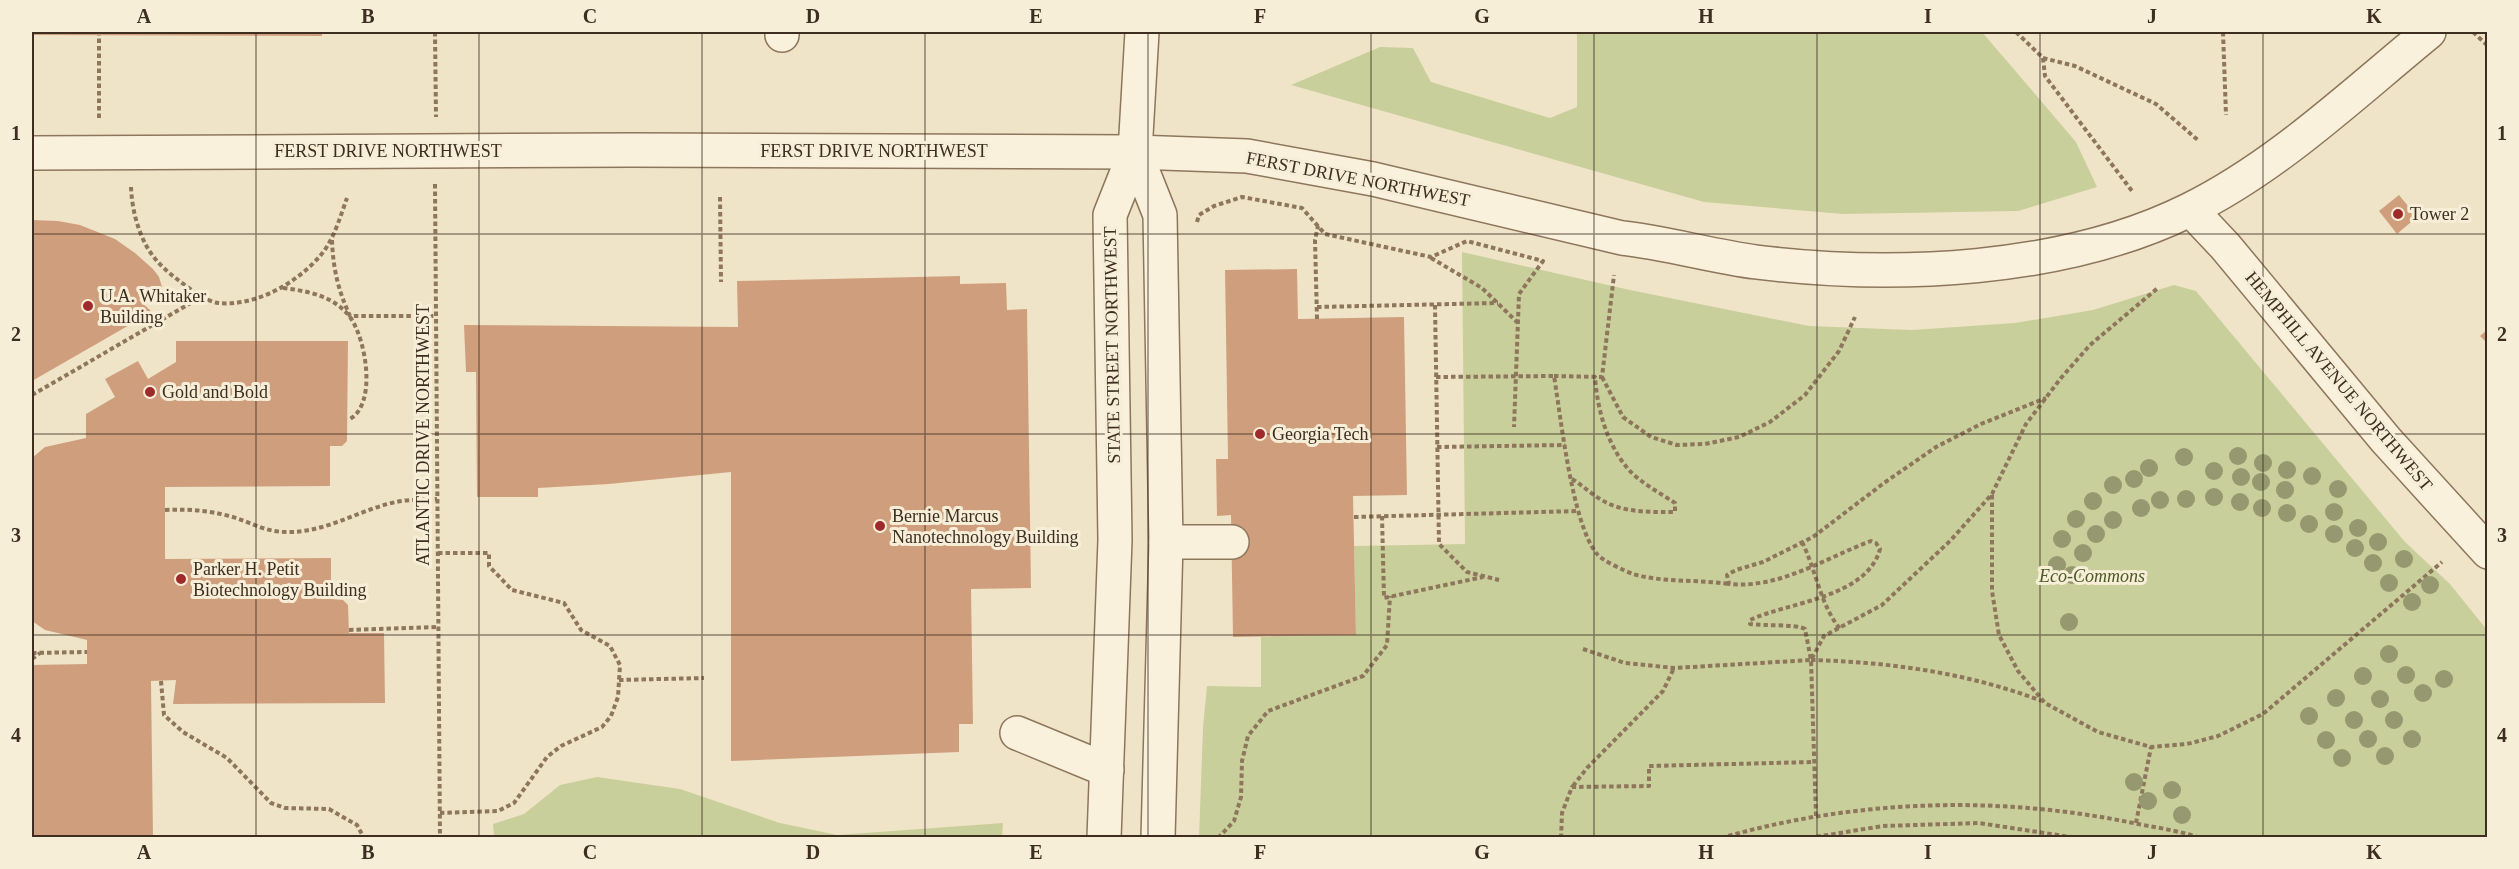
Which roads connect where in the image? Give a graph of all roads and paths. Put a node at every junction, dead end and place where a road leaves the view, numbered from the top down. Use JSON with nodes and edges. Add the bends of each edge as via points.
{"nodes":[{"id":1,"x":435,"y":32,"type":"edge"},
{"id":2,"x":1142,"y":32,"type":"edge"},
{"id":3,"x":2016,"y":32,"type":"edge"},
{"id":4,"x":2223,"y":32,"type":"edge"},
{"id":5,"x":2429,"y":32,"type":"edge"},
{"id":6,"x":2473,"y":32,"type":"edge"},
{"id":7,"x":99,"y":36,"type":"dead end"},
{"id":8,"x":2487,"y":46,"type":"edge"},
{"id":9,"x":2043,"y":58,"type":"junction"},
{"id":10,"x":2226,"y":115,"type":"dead end"},
{"id":11,"x":2199,"y":141,"type":"dead end"},
{"id":12,"x":435,"y":150,"type":"junction"},
{"id":13,"x":1135,"y":152,"type":"junction"},
{"id":14,"x":32,"y":153,"type":"edge"},
{"id":15,"x":115,"y":154,"type":"junction"},
{"id":16,"x":2132,"y":191,"type":"dead end"},
{"id":17,"x":720,"y":197,"type":"dead end"},
{"id":18,"x":347,"y":198,"type":"dead end"},
{"id":19,"x":2191,"y":210,"type":"junction"},
{"id":20,"x":1196,"y":223,"type":"dead end"},
{"id":21,"x":1318,"y":225,"type":"junction"},
{"id":22,"x":332,"y":239,"type":"junction"},
{"id":23,"x":1431,"y":257,"type":"junction"},
{"id":24,"x":1614,"y":275,"type":"dead end"},
{"id":25,"x":721,"y":282,"type":"dead end"},
{"id":26,"x":2159,"y":287,"type":"dead end"},
{"id":27,"x":283,"y":288,"type":"junction"},
{"id":28,"x":201,"y":297,"type":"junction"},
{"id":29,"x":1498,"y":303,"type":"junction"},
{"id":30,"x":1434,"y":305,"type":"junction"},
{"id":31,"x":1317,"y":308,"type":"junction"},
{"id":32,"x":350,"y":316,"type":"junction"},
{"id":33,"x":436,"y":316,"type":"junction"},
{"id":34,"x":1855,"y":317,"type":"dead end"},
{"id":35,"x":1317,"y":319,"type":"dead end"},
{"id":36,"x":1518,"y":323,"type":"junction"},
{"id":37,"x":1516,"y":376,"type":"junction"},
{"id":38,"x":1554,"y":376,"type":"junction"},
{"id":39,"x":1595,"y":376,"type":"junction"},
{"id":40,"x":1436,"y":377,"type":"junction"},
{"id":41,"x":1602,"y":377,"type":"junction"},
{"id":42,"x":32,"y":395,"type":"edge"},
{"id":43,"x":2046,"y":398,"type":"junction"},
{"id":44,"x":348,"y":420,"type":"dead end"},
{"id":45,"x":1514,"y":427,"type":"dead end"},
{"id":46,"x":1565,"y":445,"type":"junction"},
{"id":47,"x":1437,"y":447,"type":"junction"},
{"id":48,"x":1572,"y":478,"type":"junction"},
{"id":49,"x":1992,"y":494,"type":"junction"},
{"id":50,"x":437,"y":499,"type":"junction"},
{"id":51,"x":165,"y":510,"type":"dead end"},
{"id":52,"x":1578,"y":511,"type":"junction"},
{"id":53,"x":1438,"y":515,"type":"junction"},
{"id":54,"x":1382,"y":516,"type":"junction"},
{"id":55,"x":1354,"y":517,"type":"dead end"},
{"id":56,"x":1166,"y":542,"type":"junction"},
{"id":57,"x":1232,"y":542,"type":"dead end"},
{"id":58,"x":1802,"y":542,"type":"junction"},
{"id":59,"x":2487,"y":552,"type":"edge"},
{"id":60,"x":438,"y":553,"type":"junction"},
{"id":61,"x":2442,"y":562,"type":"dead end"},
{"id":62,"x":1814,"y":566,"type":"junction"},
{"id":63,"x":1487,"y":577,"type":"junction"},
{"id":64,"x":1499,"y":580,"type":"dead end"},
{"id":65,"x":1729,"y":584,"type":"junction"},
{"id":66,"x":1390,"y":596,"type":"junction"},
{"id":67,"x":1824,"y":597,"type":"junction"},
{"id":68,"x":438,"y":627,"type":"junction"},
{"id":69,"x":1840,"y":629,"type":"junction"},
{"id":70,"x":348,"y":630,"type":"dead end"},
{"id":71,"x":1583,"y":649,"type":"dead end"},
{"id":72,"x":32,"y":652,"type":"edge"},
{"id":73,"x":87,"y":652,"type":"dead end"},
{"id":74,"x":40,"y":653,"type":"junction"},
{"id":75,"x":32,"y":659,"type":"edge"},
{"id":76,"x":1811,"y":660,"type":"junction"},
{"id":77,"x":1674,"y":668,"type":"junction"},
{"id":78,"x":704,"y":678,"type":"dead end"},
{"id":79,"x":619,"y":680,"type":"junction"},
{"id":80,"x":162,"y":681,"type":"dead end"},
{"id":81,"x":2045,"y":703,"type":"junction"},
{"id":82,"x":1017,"y":733,"type":"dead end"},
{"id":83,"x":2151,"y":747,"type":"junction"},
{"id":84,"x":1814,"y":762,"type":"junction"},
{"id":85,"x":1107,"y":770,"type":"junction"},
{"id":86,"x":1572,"y":787,"type":"junction"},
{"id":87,"x":439,"y":813,"type":"junction"},
{"id":88,"x":1816,"y":816,"type":"junction"},
{"id":89,"x":2136,"y":824,"type":"junction"},
{"id":90,"x":364,"y":837,"type":"edge"},
{"id":91,"x":440,"y":837,"type":"edge"},
{"id":92,"x":1104,"y":837,"type":"edge"},
{"id":93,"x":1158,"y":837,"type":"edge"},
{"id":94,"x":1218,"y":837,"type":"edge"},
{"id":95,"x":1561,"y":837,"type":"edge"},
{"id":96,"x":1721,"y":837,"type":"edge"},
{"id":97,"x":1809,"y":837,"type":"edge"},
{"id":98,"x":2077,"y":837,"type":"edge"},
{"id":99,"x":2200,"y":837,"type":"edge"}],
"edges":[{"from":1,"to":12,"type":"path","name":"ATLANTIC DRIVE NORTHWEST"},
{"from":2,"to":13,"type":"street"},
{"from":3,"to":9,"type":"path"},
{"from":4,"to":10,"type":"path"},
{"from":5,"to":19,"type":"street","name":"FERST DRIVE NORTHWEST","via":[[2281,151]]},
{"from":6,"to":8,"type":"path"},
{"from":7,"to":15,"type":"path"},
{"from":9,"to":11,"type":"path","via":[[2075,66],[2156,104]]},
{"from":9,"to":16,"type":"path","via":[[2045,76]]},
{"from":12,"to":13,"type":"street","name":"FERST DRIVE NORTHWEST"},
{"from":12,"to":15,"type":"street","name":"FERST DRIVE NORTHWEST"},
{"from":12,"to":33,"type":"path","name":"ATLANTIC DRIVE NORTHWEST"},
{"from":13,"to":19,"type":"street","name":"FERST DRIVE NORTHWEST","via":[[1247,156],[1373,179],[1622,238],[1755,262],[1820,267],[1890,269],[2027,260],[2092,246]]},
{"from":13,"to":56,"type":"street","via":[[1160,215]]},
{"from":13,"to":85,"type":"street","name":"STATE STREET NORTHWEST","via":[[1110,214],[1115,540]]},
{"from":14,"to":15,"type":"street","name":"FERST DRIVE NORTHWEST"},
{"from":15,"to":28,"type":"path","via":[[145,244],[158,262]]},
{"from":17,"to":25,"type":"path"},
{"from":18,"to":22,"type":"path"},
{"from":19,"to":59,"type":"street","name":"HEMPHILL AVENUE NORTHWEST","via":[[2386,440]]},
{"from":20,"to":21,"type":"path","via":[[1199,215],[1214,206],[1242,197],[1302,208]]},
{"from":21,"to":23,"type":"path","via":[[1325,234]]},
{"from":21,"to":31,"type":"path"},
{"from":22,"to":27,"type":"path","via":[[320,257]]},
{"from":22,"to":32,"type":"path","via":[[338,290]]},
{"from":23,"to":29,"type":"path","via":[[1482,288]]},
{"from":23,"to":36,"type":"path","via":[[1467,242],[1543,261],[1520,294]]},
{"from":24,"to":41,"type":"path"},
{"from":26,"to":43,"type":"path","via":[[2090,345]]},
{"from":27,"to":28,"type":"path","via":[[246,301],[218,303]]},
{"from":27,"to":32,"type":"path","via":[[316,294]]},
{"from":28,"to":42,"type":"path"},
{"from":29,"to":30,"type":"path"},
{"from":29,"to":36,"type":"path"},
{"from":30,"to":31,"type":"path"},
{"from":30,"to":40,"type":"path"},
{"from":31,"to":35,"type":"path"},
{"from":32,"to":33,"type":"path"},
{"from":32,"to":44,"type":"path","via":[[360,337],[367,376],[363,401]]},
{"from":33,"to":50,"type":"path","name":"ATLANTIC DRIVE NORTHWEST"},
{"from":34,"to":41,"type":"path","via":[[1839,351],[1805,395],[1770,422],[1739,437],[1677,445],[1651,437],[1623,417]]},
{"from":36,"to":37,"type":"path"},
{"from":37,"to":38,"type":"path"},
{"from":37,"to":40,"type":"path"},
{"from":37,"to":45,"type":"path"},
{"from":38,"to":39,"type":"path"},
{"from":38,"to":46,"type":"path"},
{"from":39,"to":41,"type":"path"},
{"from":39,"to":48,"type":"path","via":[[1603,422],[1616,450],[1630,471],[1675,503],[1675,512],[1617,507]]},
{"from":40,"to":47,"type":"path"},
{"from":43,"to":49,"type":"path","via":[[2026,424]]},
{"from":43,"to":58,"type":"path","via":[[1936,447]]},
{"from":46,"to":47,"type":"path"},
{"from":46,"to":48,"type":"path"},
{"from":47,"to":53,"type":"path"},
{"from":48,"to":52,"type":"path"},
{"from":49,"to":69,"type":"path","via":[[1950,541],[1882,605]]},
{"from":49,"to":81,"type":"path","via":[[1992,591],[1999,635],[2018,671]]},
{"from":50,"to":51,"type":"path","via":[[397,501],[325,527],[285,532],[264,530],[205,511]]},
{"from":50,"to":60,"type":"path","name":"ATLANTIC DRIVE NORTHWEST"},
{"from":52,"to":53,"type":"path"},
{"from":52,"to":65,"type":"path","via":[[1597,555],[1630,573],[1657,580]]},
{"from":53,"to":54,"type":"path"},
{"from":53,"to":63,"type":"path","via":[[1439,544],[1467,572]]},
{"from":54,"to":55,"type":"path"},
{"from":54,"to":66,"type":"path","via":[[1384,598]]},
{"from":56,"to":57,"type":"street"},
{"from":56,"to":93,"type":"street"},
{"from":58,"to":62,"type":"path"},
{"from":58,"to":65,"type":"path","via":[[1763,562],[1731,572],[1727,575]]},
{"from":60,"to":68,"type":"path","name":"ATLANTIC DRIVE NORTHWEST"},
{"from":60,"to":79,"type":"path","via":[[489,553],[489,566],[512,590],[564,603],[581,630],[610,646],[620,665]]},
{"from":61,"to":83,"type":"path","via":[[2263,714],[2218,736]]},
{"from":62,"to":65,"type":"path","via":[[1763,583]]},
{"from":62,"to":67,"type":"path"},
{"from":62,"to":67,"type":"path","via":[[1871,541],[1880,549],[1866,574]]},
{"from":63,"to":64,"type":"path"},
{"from":63,"to":66,"type":"path"},
{"from":66,"to":94,"type":"path","via":[[1387,645],[1363,676],[1268,711],[1248,736],[1242,761],[1241,797],[1234,821]]},
{"from":67,"to":69,"type":"path"},
{"from":67,"to":76,"type":"path","via":[[1750,620],[1750,624],[1798,625],[1805,629]]},
{"from":68,"to":70,"type":"path"},
{"from":68,"to":87,"type":"path","name":"ATLANTIC DRIVE NORTHWEST"},
{"from":69,"to":76,"type":"path","via":[[1824,636]]},
{"from":71,"to":77,"type":"path","via":[[1625,663]]},
{"from":72,"to":74,"type":"path"},
{"from":73,"to":74,"type":"path"},
{"from":74,"to":75,"type":"path"},
{"from":76,"to":77,"type":"path"},
{"from":76,"to":81,"type":"path","via":[[1942,672],[2009,689]]},
{"from":76,"to":84,"type":"path"},
{"from":77,"to":86,"type":"path","via":[[1663,690]]},
{"from":78,"to":79,"type":"path"},
{"from":79,"to":87,"type":"path","via":[[618,697],[602,727],[547,757],[514,803],[498,811]]},
{"from":80,"to":90,"type":"path","via":[[164,716],[227,758],[271,803],[285,808],[329,808],[357,825]]},
{"from":81,"to":83,"type":"path","via":[[2098,732]]},
{"from":82,"to":85,"type":"street"},
{"from":83,"to":89,"type":"path"},
{"from":84,"to":86,"type":"path","via":[[1649,766],[1649,786]]},
{"from":84,"to":88,"type":"path"},
{"from":85,"to":92,"type":"street","name":"STATE STREET NORTHWEST"},
{"from":86,"to":95,"type":"path","via":[[1562,813]]},
{"from":87,"to":91,"type":"path","name":"ATLANTIC DRIVE NORTHWEST"},
{"from":88,"to":89,"type":"path","via":[[1911,805],[2004,805],[2069,811]]},
{"from":88,"to":96,"type":"path"},
{"from":89,"to":99,"type":"path"},
{"from":97,"to":98,"type":"path","via":[[1883,826],[1978,823]]}]}
